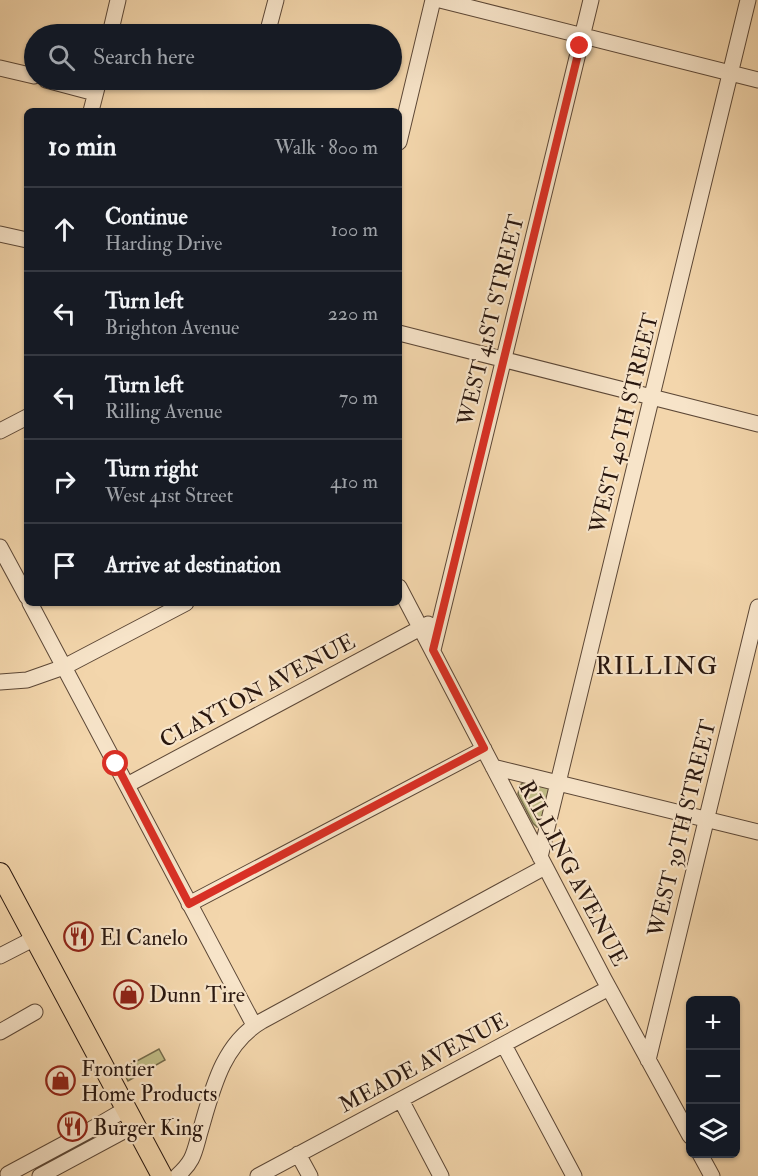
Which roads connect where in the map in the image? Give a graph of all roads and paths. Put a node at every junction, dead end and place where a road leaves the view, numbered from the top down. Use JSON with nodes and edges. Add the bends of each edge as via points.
{"nodes":[{"id":1,"x":118,"y":0,"type":"edge"},
{"id":2,"x":276,"y":0,"type":"edge"},
{"id":3,"x":433,"y":0,"type":"edge"},
{"id":4,"x":440,"y":0,"type":"edge"},
{"id":5,"x":591,"y":0,"type":"edge"},
{"id":6,"x":748,"y":0,"type":"edge"},
{"id":7,"x":112,"y":24,"type":"edge"},
{"id":8,"x":270,"y":24,"type":"edge"},
{"id":9,"x":583,"y":35,"type":"junction"},
{"id":10,"x":0,"y":68,"type":"edge"},
{"id":11,"x":730,"y":73,"type":"junction"},
{"id":12,"x":24,"y":74,"type":"edge"},
{"id":13,"x":758,"y":80,"type":"edge"},
{"id":14,"x":96,"y":90,"type":"edge"},
{"id":15,"x":92,"y":108,"type":"edge"},
{"id":16,"x":402,"y":129,"type":"edge"},
{"id":17,"x":0,"y":234,"type":"edge"},
{"id":18,"x":24,"y":239,"type":"edge"},
{"id":19,"x":402,"y":334,"type":"edge"},
{"id":20,"x":502,"y":360,"type":"junction"},
{"id":21,"x":652,"y":397,"type":"junction"},
{"id":22,"x":24,"y":419,"type":"edge"},
{"id":23,"x":758,"y":424,"type":"edge"},
{"id":24,"x":0,"y":431,"type":"edge"},
{"id":25,"x":0,"y":547,"type":"edge"},
{"id":26,"x":24,"y":591,"type":"edge"},
{"id":27,"x":402,"y":593,"type":"edge"},
{"id":28,"x":32,"y":606,"type":"edge"},
{"id":29,"x":180,"y":606,"type":"edge"},
{"id":30,"x":758,"y":607,"type":"edge"},
{"id":31,"x":441,"y":617,"type":"junction"},
{"id":32,"x":421,"y":628,"type":"junction"},
{"id":33,"x":433,"y":650,"type":"junction"},
{"id":34,"x":64,"y":667,"type":"junction"},
{"id":35,"x":0,"y":682,"type":"edge"},
{"id":36,"x":484,"y":748,"type":"junction"},
{"id":37,"x":493,"y":767,"type":"junction"},
{"id":38,"x":558,"y":783,"type":"junction"},
{"id":39,"x":127,"y":785,"type":"junction"},
{"id":40,"x":707,"y":820,"type":"junction"},
{"id":41,"x":758,"y":832,"type":"edge"},
{"id":42,"x":542,"y":862,"type":"junction"},
{"id":43,"x":0,"y":873,"type":"edge"},
{"id":44,"x":189,"y":904,"type":"junction"},
{"id":45,"x":35,"y":938,"type":"junction"},
{"id":46,"x":0,"y":956,"type":"edge"},
{"id":47,"x":609,"y":988,"type":"junction"},
{"id":48,"x":35,"y":1012,"type":"dead end"},
{"id":49,"x":254,"y":1025,"type":"junction"},
{"id":50,"x":0,"y":1032,"type":"edge"},
{"id":51,"x":504,"y":1045,"type":"junction"},
{"id":52,"x":648,"y":1060,"type":"junction"},
{"id":53,"x":401,"y":1100,"type":"junction"},
{"id":54,"x":131,"y":1117,"type":"junction"},
{"id":55,"x":686,"y":1129,"type":"edge"},
{"id":56,"x":298,"y":1154,"type":"junction"},
{"id":57,"x":702,"y":1158,"type":"edge"},
{"id":58,"x":8,"y":1174,"type":"dead end"},
{"id":59,"x":40,"y":1176,"type":"edge"},
{"id":60,"x":162,"y":1176,"type":"edge"},
{"id":61,"x":177,"y":1176,"type":"edge"},
{"id":62,"x":258,"y":1176,"type":"edge"},
{"id":63,"x":310,"y":1176,"type":"edge"},
{"id":64,"x":441,"y":1176,"type":"edge"},
{"id":65,"x":574,"y":1176,"type":"edge"},
{"id":66,"x":712,"y":1176,"type":"edge"}],
"edges":[{"from":1,"to":7,"type":"street"},
{"from":2,"to":8,"type":"street"},
{"from":3,"to":16,"type":"street"},
{"from":4,"to":9,"type":"street"},
{"from":5,"to":9,"type":"street","name":"WEST 41ST STREET"},
{"from":6,"to":11,"type":"street","name":"WEST 40TH STREET"},
{"from":9,"to":11,"type":"street"},
{"from":9,"to":20,"type":"street","name":"WEST 41ST STREET"},
{"from":10,"to":12,"type":"street"},
{"from":11,"to":13,"type":"street"},
{"from":11,"to":21,"type":"street","name":"WEST 40TH STREET"},
{"from":14,"to":15,"type":"street"},
{"from":17,"to":18,"type":"street"},
{"from":19,"to":20,"type":"street"},
{"from":20,"to":21,"type":"street"},
{"from":20,"to":31,"type":"street","name":"WEST 41ST STREET"},
{"from":21,"to":23,"type":"street"},
{"from":21,"to":38,"type":"street","name":"WEST 40TH STREET"},
{"from":22,"to":24,"type":"street"},
{"from":25,"to":26,"type":"street"},
{"from":27,"to":32,"type":"street","name":"RILLING AVENUE"},
{"from":28,"to":34,"type":"street"},
{"from":29,"to":34,"type":"street"},
{"from":30,"to":40,"type":"street","name":"WEST 39TH STREET"},
{"from":31,"to":32,"type":"street","name":"CLAYTON AVENUE"},
{"from":31,"to":33,"type":"street","name":"WEST 41ST STREET"},
{"from":32,"to":33,"type":"street","name":"RILLING AVENUE"},
{"from":32,"to":39,"type":"street","name":"CLAYTON AVENUE"},
{"from":33,"to":36,"type":"street","name":"RILLING AVENUE"},
{"from":34,"to":35,"type":"street","via":[[27,681]]},
{"from":34,"to":39,"type":"street"},
{"from":36,"to":37,"type":"street","name":"RILLING AVENUE"},
{"from":36,"to":44,"type":"street"},
{"from":37,"to":38,"type":"street"},
{"from":37,"to":42,"type":"street","name":"RILLING AVENUE"},
{"from":38,"to":40,"type":"street"},
{"from":38,"to":42,"type":"street","name":"WEST 40TH STREET"},
{"from":39,"to":44,"type":"street"},
{"from":40,"to":41,"type":"street"},
{"from":40,"to":52,"type":"street","name":"WEST 39TH STREET"},
{"from":42,"to":47,"type":"street","name":"RILLING AVENUE"},
{"from":42,"to":49,"type":"street"},
{"from":43,"to":45,"type":"main road"},
{"from":44,"to":49,"type":"street"},
{"from":45,"to":46,"type":"street"},
{"from":45,"to":54,"type":"main road"},
{"from":47,"to":51,"type":"street","name":"MEADE AVENUE"},
{"from":47,"to":52,"type":"street","name":"RILLING AVENUE"},
{"from":48,"to":50,"type":"street"},
{"from":49,"to":61,"type":"street","via":[[225,1059],[190,1163]]},
{"from":51,"to":53,"type":"street","name":"MEADE AVENUE"},
{"from":51,"to":65,"type":"street"},
{"from":52,"to":55,"type":"street","name":"RILLING AVENUE"},
{"from":53,"to":56,"type":"street","name":"MEADE AVENUE"},
{"from":53,"to":64,"type":"street"},
{"from":54,"to":58,"type":"street","via":[[90,1130]]},
{"from":54,"to":59,"type":"street"},
{"from":54,"to":60,"type":"main road"},
{"from":56,"to":62,"type":"street","name":"MEADE AVENUE"},
{"from":56,"to":63,"type":"street"},
{"from":57,"to":66,"type":"street"}]}
